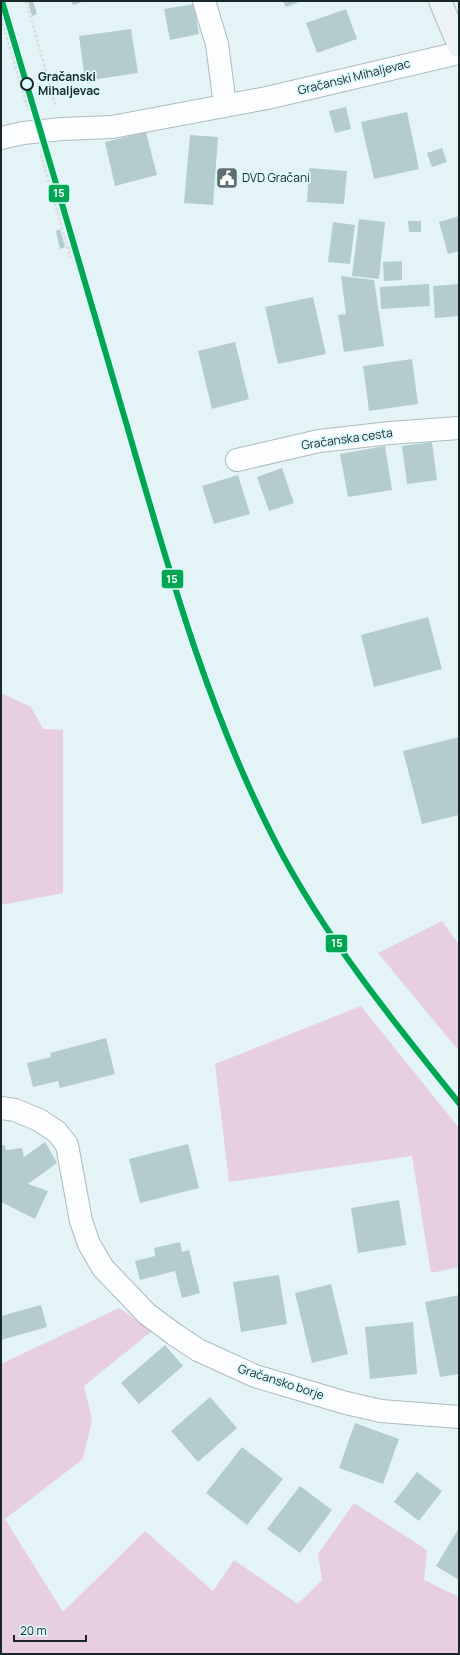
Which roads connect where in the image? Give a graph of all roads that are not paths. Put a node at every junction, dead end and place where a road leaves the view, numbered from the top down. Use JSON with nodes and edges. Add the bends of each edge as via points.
{"nodes":[{"id":1,"x":204,"y":1,"type":"edge"},
{"id":2,"x":440,"y":1,"type":"edge"},
{"id":3,"x":459,"y":46,"type":"edge"},
{"id":4,"x":459,"y":53,"type":"edge"},
{"id":5,"x":225,"y":105,"type":"junction"},
{"id":6,"x":1,"y":138,"type":"edge"},
{"id":7,"x":459,"y":428,"type":"edge"},
{"id":8,"x":237,"y":460,"type":"dead end"},
{"id":9,"x":1,"y":1108,"type":"edge"},
{"id":10,"x":459,"y":1417,"type":"edge"}],
"edges":[{"from":1,"to":5,"type":"street","via":[[217,44]]},
{"from":2,"to":3,"type":"main road"},
{"from":4,"to":5,"type":"street","name":"Gračanski Mihaljevac","via":[[311,88]]},
{"from":5,"to":6,"type":"street","name":"Gračanski Mihaljevac","via":[[112,127],[34,132]]},
{"from":7,"to":8,"type":"street","name":"Gračanska cesta","via":[[320,441]]},
{"from":9,"to":10,"type":"street","name":"Gračansko borje","via":[[15,1110],[39,1120],[57,1132],[67,1145],[81,1222],[99,1262],[147,1314],[174,1334],[198,1350],[255,1376],[346,1403],[381,1411]]}]}
